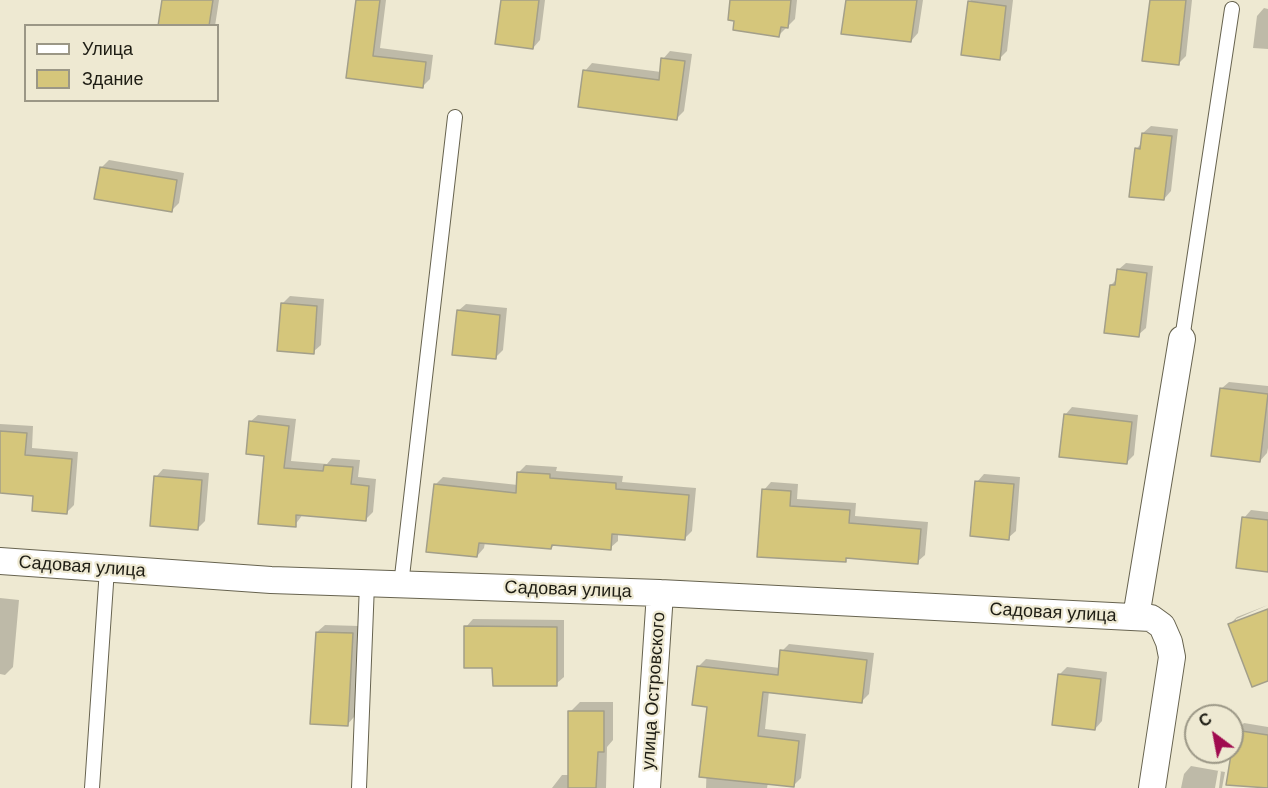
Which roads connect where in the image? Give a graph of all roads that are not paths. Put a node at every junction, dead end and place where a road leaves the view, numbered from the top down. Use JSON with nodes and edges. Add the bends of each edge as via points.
{"nodes":[{"id":1,"x":1232,"y":9,"type":"dead end"},
{"id":2,"x":455,"y":117,"type":"dead end"},
{"id":3,"x":1182,"y":339,"type":"joint"},
{"id":4,"x":0,"y":561,"type":"edge"},
{"id":5,"x":107,"y":569,"type":"junction"},
{"id":6,"x":367,"y":584,"type":"junction"},
{"id":7,"x":401,"y":585,"type":"junction"},
{"id":8,"x":660,"y":593,"type":"junction"},
{"id":9,"x":1136,"y":616,"type":"junction"},
{"id":10,"x":92,"y":788,"type":"edge"},
{"id":11,"x":359,"y":788,"type":"edge"},
{"id":12,"x":647,"y":788,"type":"edge"},
{"id":13,"x":1152,"y":788,"type":"edge"}],
"edges":[{"from":1,"to":3,"type":"lane"},
{"from":2,"to":7,"type":"lane"},
{"from":3,"to":9,"type":"street"},
{"from":4,"to":5,"type":"street","name":"Садовая улица"},
{"from":5,"to":6,"type":"street","name":"Садовая улица"},
{"from":5,"to":10,"type":"lane"},
{"from":6,"to":7,"type":"street","name":"Садовая улица"},
{"from":6,"to":11,"type":"lane"},
{"from":7,"to":8,"type":"street","name":"Садовая улица"},
{"from":8,"to":9,"type":"street","name":"Садовая улица"},
{"from":8,"to":12,"type":"street","name":"улица Островского"},
{"from":9,"to":13,"type":"street","via":[[1151,618],[1162,626],[1172,657]]}]}
